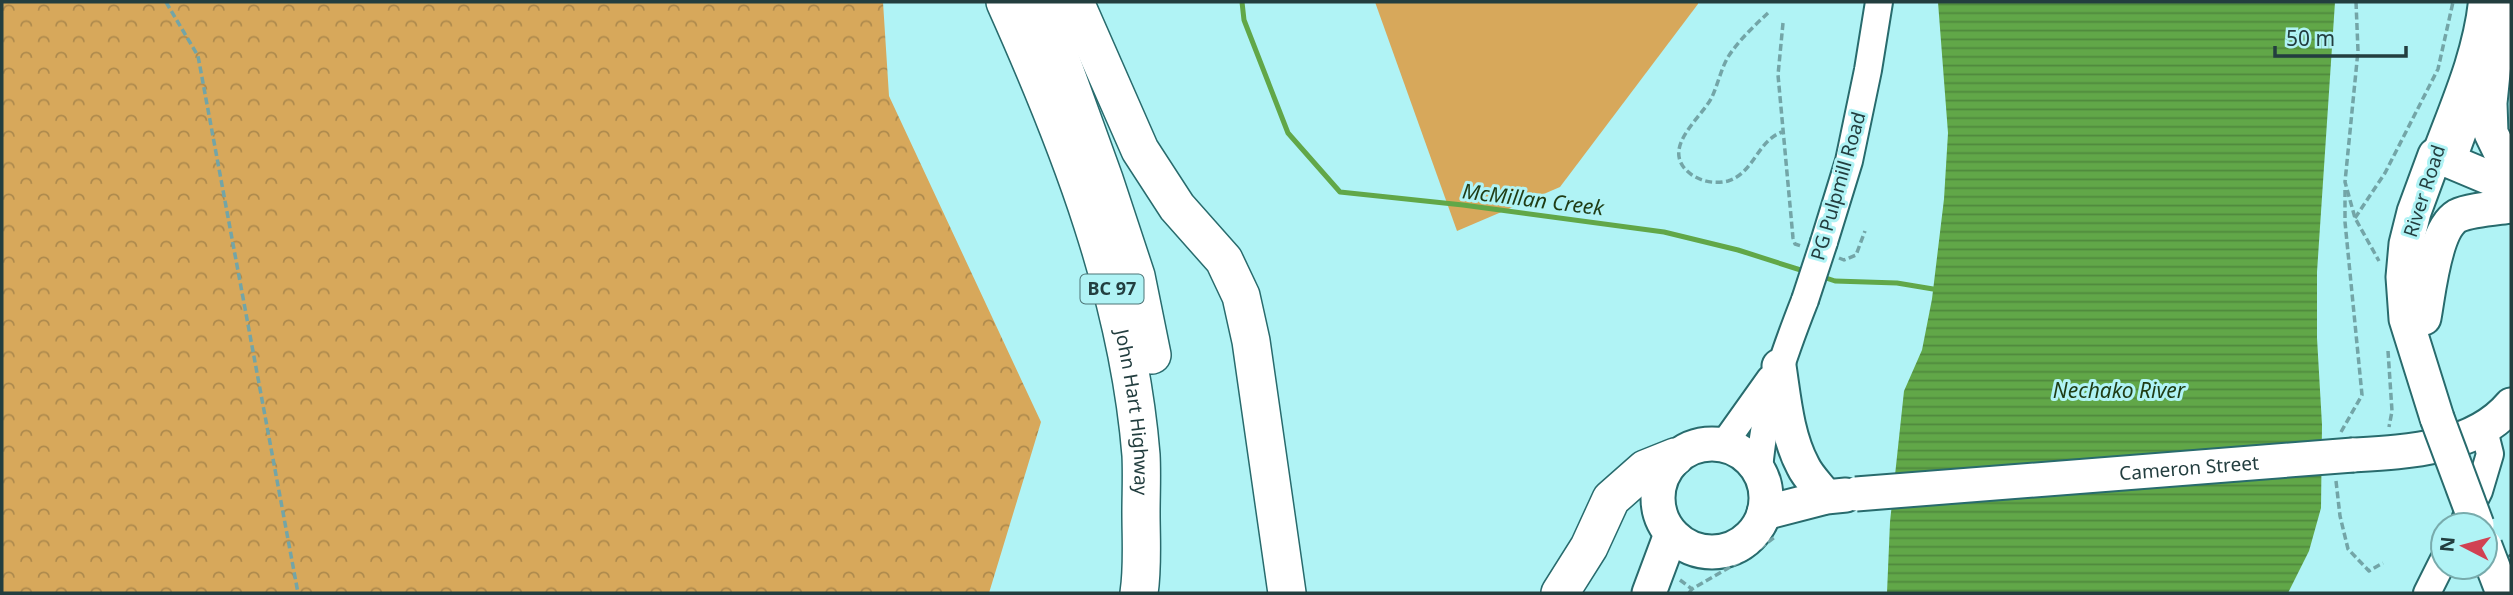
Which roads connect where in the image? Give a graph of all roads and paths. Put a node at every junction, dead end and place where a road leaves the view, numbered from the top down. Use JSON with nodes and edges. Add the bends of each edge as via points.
{"nodes":[{"id":1,"x":166,"y":2,"type":"edge"},
{"id":2,"x":1005,"y":2,"type":"edge"},
{"id":3,"x":1040,"y":2,"type":"edge"},
{"id":4,"x":1075,"y":2,"type":"edge"},
{"id":5,"x":1880,"y":2,"type":"edge"},
{"id":6,"x":2356,"y":2,"type":"edge"},
{"id":7,"x":2453,"y":2,"type":"edge"},
{"id":8,"x":2482,"y":2,"type":"edge"},
{"id":9,"x":2500,"y":2,"type":"edge"},
{"id":10,"x":1768,"y":13,"type":"dead end"},
{"id":11,"x":1783,"y":23,"type":"dead end"},
{"id":12,"x":2496,"y":43,"type":"junction"},
{"id":13,"x":1783,"y":131,"type":"junction"},
{"id":14,"x":2443,"y":158,"type":"junction"},
{"id":15,"x":2511,"y":174,"type":"edge"},
{"id":16,"x":2345,"y":182,"type":"junction"},
{"id":17,"x":2511,"y":192,"type":"edge"},
{"id":18,"x":2511,"y":206,"type":"edge"},
{"id":19,"x":1865,"y":231,"type":"dead end"},
{"id":20,"x":1821,"y":249,"type":"junction"},
{"id":21,"x":2424,"y":318,"type":"junction"},
{"id":22,"x":1779,"y":366,"type":"junction"},
{"id":23,"x":2427,"y":382,"type":"junction"},
{"id":24,"x":2511,"y":405,"type":"edge"},
{"id":25,"x":2483,"y":426,"type":"junction"},
{"id":26,"x":1723,"y":445,"type":"junction"},
{"id":27,"x":1675,"y":457,"type":"junction"},
{"id":28,"x":2343,"y":457,"type":"junction"},
{"id":29,"x":1759,"y":472,"type":"junction"},
{"id":30,"x":1841,"y":495,"type":"junction"},
{"id":31,"x":2469,"y":511,"type":"edge"},
{"id":32,"x":2472,"y":511,"type":"edge"},
{"id":33,"x":1764,"y":513,"type":"junction"},
{"id":34,"x":1671,"y":534,"type":"junction"},
{"id":35,"x":1700,"y":551,"type":"junction"},
{"id":36,"x":2383,"y":563,"type":"dead end"},
{"id":37,"x":1681,"y":592,"type":"edge"},
{"id":38,"x":298,"y":593,"type":"edge"},
{"id":39,"x":1139,"y":593,"type":"edge"},
{"id":40,"x":1163,"y":593,"type":"edge"},
{"id":41,"x":1287,"y":593,"type":"edge"},
{"id":42,"x":1560,"y":593,"type":"edge"},
{"id":43,"x":1649,"y":593,"type":"edge"}],
"edges":[{"from":1,"to":38,"type":"path","via":[[198,56]]},
{"from":2,"to":39,"type":"highway","name":"John Hart Highway","number":"BC 97","via":[[1081,190],[1113,295],[1130,371],[1141,456]]},
{"from":3,"to":40,"type":"highway","name":"John Hart Highway","number":"BC 97","via":[[1136,276],[1166,453]]},
{"from":4,"to":41,"type":"highway","via":[[1140,150],[1177,207],[1224,260],[1241,296]]},
{"from":5,"to":20,"type":"street","name":"PG Pulpmill Road","via":[[1849,161]]},
{"from":6,"to":16,"type":"path","via":[[2358,51]]},
{"from":7,"to":16,"type":"path","via":[[2438,69],[2385,173],[2355,218]]},
{"from":8,"to":14,"type":"street","name":"River Road","via":[[2479,31]]},
{"from":9,"to":12,"type":"street","name":"River Road"},
{"from":10,"to":13,"type":"path","via":[[1727,58],[1712,97],[1680,143],[1680,158],[1695,177],[1712,183],[1727,181],[1742,175],[1763,144]]},
{"from":11,"to":13,"type":"path","via":[[1778,75]]},
{"from":12,"to":14,"type":"street","name":"River Road"},
{"from":12,"to":15,"type":"main road","via":[[2491,133]]},
{"from":13,"to":20,"type":"path","via":[[1793,238],[1795,244]]},
{"from":14,"to":17,"type":"main road","via":[[2497,181]]},
{"from":14,"to":21,"type":"main road","name":"River Road","via":[[2441,190],[2422,278]]},
{"from":14,"to":23,"type":"main road","name":"River Road","via":[[2414,212],[2403,276],[2406,319]]},
{"from":16,"to":28,"type":"path","via":[[2362,395]]},
{"from":18,"to":21,"type":"main road","via":[[2459,215],[2448,224],[2439,244]]},
{"from":19,"to":20,"type":"path","via":[[1852,258],[1844,260]]},
{"from":20,"to":22,"type":"street","name":"PG Pulpmill Road","bridge":true},
{"from":21,"to":23,"type":"main road","name":"River Road"},
{"from":22,"to":26,"type":"street"},
{"from":22,"to":29,"type":"street"},
{"from":22,"to":30,"type":"main road","via":[[1788,426],[1804,468]]},
{"from":23,"to":32,"type":"main road","name":"River Road","bridge":true},
{"from":24,"to":25,"type":"main road","name":"Cameron Street"},
{"from":25,"to":28,"type":"main road","name":"Cameron Street","via":[[2431,448]]},
{"from":25,"to":31,"type":"street","via":[[2490,454]]},
{"from":26,"to":27,"type":"main road","via":[[1706,444]]},
{"from":26,"to":29,"type":"main road","via":[[1739,451]]},
{"from":27,"to":34,"type":"main road","via":[[1658,495],[1662,520]]},
{"from":27,"to":42,"type":"highway","via":[[1645,469],[1611,499],[1589,547]]},
{"from":28,"to":30,"type":"main road","name":"Cameron Street","bridge":true},
{"from":28,"to":36,"type":"path","via":[[2340,516],[2348,549],[2370,571]]},
{"from":29,"to":30,"type":"main road","name":"Cameron Street","via":[[1777,482]]},
{"from":29,"to":33,"type":"main road","via":[[1765,487]]},
{"from":30,"to":33,"type":"main road","name":"Cameron Street"},
{"from":33,"to":35,"type":"main road","via":[[1750,537],[1735,547]]},
{"from":34,"to":35,"type":"main road"},
{"from":34,"to":43,"type":"main road"},
{"from":35,"to":37,"type":"main road","via":[[1689,559]]}]}
